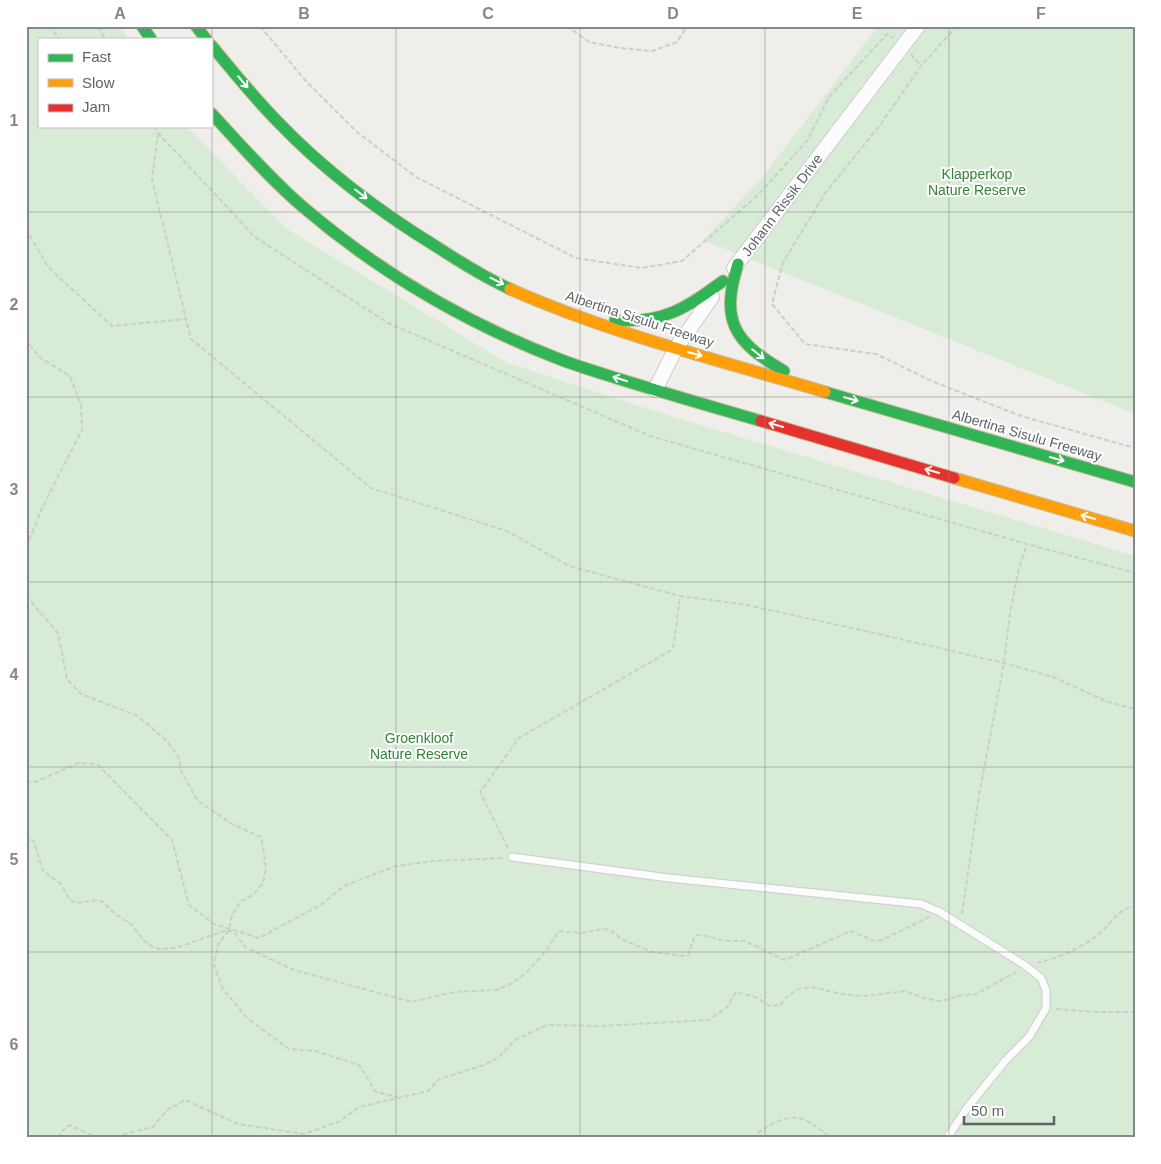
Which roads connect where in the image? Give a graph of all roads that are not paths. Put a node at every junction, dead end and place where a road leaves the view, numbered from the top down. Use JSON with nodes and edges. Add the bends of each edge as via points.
{"nodes":[{"id":1,"x":142,"y":26,"type":"edge"},
{"id":2,"x":196,"y":26,"type":"edge"},
{"id":3,"x":918,"y":26,"type":"edge"},
{"id":4,"x":150,"y":38,"type":"edge"},
{"id":5,"x":205,"y":38,"type":"edge"},
{"id":6,"x":212,"y":46,"type":"edge"},
{"id":7,"x":212,"y":114,"type":"edge"},
{"id":8,"x":738,"y":264,"type":"junction"},
{"id":9,"x":724,"y":282,"type":"junction"},
{"id":10,"x":532,"y":299,"type":"junction"},
{"id":11,"x":676,"y":348,"type":"junction"},
{"id":12,"x":802,"y":385,"type":"junction"},
{"id":13,"x":655,"y":390,"type":"junction"},
{"id":14,"x":1135,"y":482,"type":"edge"},
{"id":15,"x":1135,"y":531,"type":"edge"},
{"id":16,"x":512,"y":857,"type":"road end"},
{"id":17,"x":947,"y":1138,"type":"edge"}],
"edges":[{"from":1,"to":4,"type":"highway"},
{"from":2,"to":5,"type":"highway"},
{"from":3,"to":8,"type":"street","name":"Johann Rissik Drive"},
{"from":6,"to":10,"type":"highway","name":"Albertina Sisulu Freeway","one_way":true,"via":[[257,100],[302,146],[347,183],[436,247]]},
{"from":13,"to":7,"type":"highway","one_way":true,"via":[[522,344],[463,316],[408,284],[354,248],[303,207]]},
{"from":8,"to":9,"type":"street","name":"Johann Rissik Drive"},
{"from":8,"to":12,"type":"highway","one_way":true,"via":[[730,289],[733,324],[755,352]]},
{"from":9,"to":10,"type":"highway","via":[[674,314],[653,321],[594,316]]},
{"from":9,"to":11,"type":"street","name":"Johann Rissik Drive"},
{"from":10,"to":11,"type":"highway","name":"Albertina Sisulu Freeway","via":[[593,323]]},
{"from":11,"to":12,"type":"highway","name":"Albertina Sisulu Freeway","one_way":true},
{"from":11,"to":13,"type":"street","name":"Johann Rissik Drive"},
{"from":12,"to":14,"type":"highway","name":"Albertina Sisulu Freeway","one_way":true},
{"from":15,"to":13,"type":"highway","one_way":true},
{"from":16,"to":17,"type":"lane","via":[[668,878],[921,904],[980,936],[1041,978],[1046,990],[1046,1008],[1029,1037],[1005,1061]]}]}
